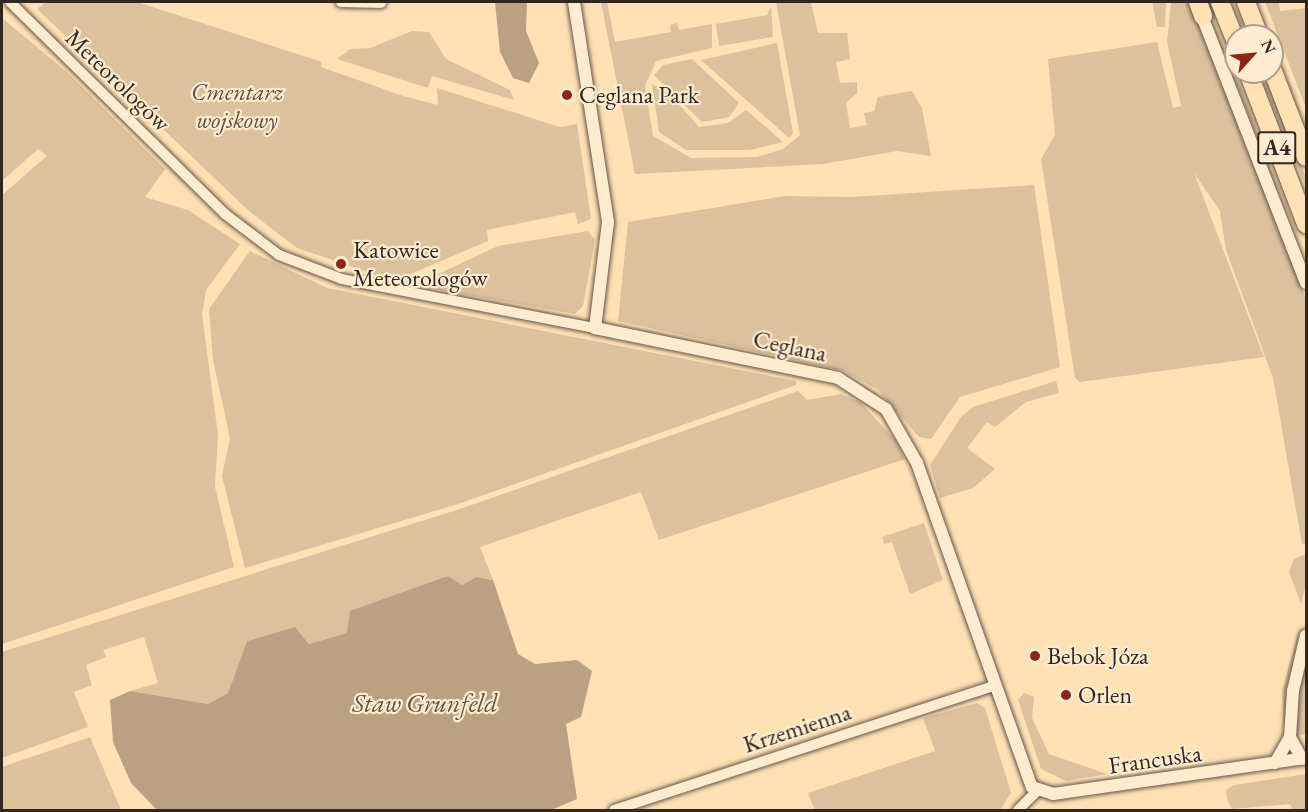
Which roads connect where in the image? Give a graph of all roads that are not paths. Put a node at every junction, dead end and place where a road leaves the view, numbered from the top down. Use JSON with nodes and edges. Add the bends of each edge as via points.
{"nodes":[{"id":1,"x":10,"y":2,"type":"edge"},
{"id":2,"x":341,"y":2,"type":"edge"},
{"id":3,"x":574,"y":2,"type":"edge"},
{"id":4,"x":1220,"y":2,"type":"edge"},
{"id":5,"x":1246,"y":2,"type":"edge"},
{"id":6,"x":381,"y":3,"type":"edge"},
{"id":7,"x":1199,"y":6,"type":"edge"},
{"id":8,"x":1229,"y":24,"type":"edge"},
{"id":9,"x":1254,"y":24,"type":"edge"},
{"id":10,"x":1253,"y":84,"type":"edge"},
{"id":11,"x":1278,"y":84,"type":"edge"},
{"id":12,"x":1306,"y":157,"type":"edge"},
{"id":13,"x":1306,"y":224,"type":"edge"},
{"id":14,"x":1306,"y":283,"type":"edge"},
{"id":15,"x":595,"y":328,"type":"junction"},
{"id":16,"x":1306,"y":635,"type":"edge"},
{"id":17,"x":994,"y":686,"type":"junction"},
{"id":18,"x":1290,"y":737,"type":"junction"},
{"id":19,"x":1305,"y":757,"type":"edge"},
{"id":20,"x":1275,"y":763,"type":"junction"},
{"id":21,"x":1037,"y":791,"type":"junction"},
{"id":22,"x":614,"y":810,"type":"edge"},
{"id":23,"x":1018,"y":810,"type":"edge"}],
"edges":[{"from":1,"to":15,"type":"street","name":"Meteorologów","via":[[225,214],[279,255],[342,279]]},
{"from":2,"to":6,"type":"street"},
{"from":3,"to":15,"type":"street","via":[[608,222]]},
{"from":4,"to":8,"type":"highway"},
{"from":5,"to":9,"type":"highway"},
{"from":7,"to":14,"type":"street"},
{"from":10,"to":13,"type":"highway","number":"A4"},
{"from":11,"to":12,"type":"highway","number":"A4"},
{"from":15,"to":17,"type":"street","name":"Ceglana","via":[[817,373],[854,385],[881,404],[910,446]]},
{"from":16,"to":18,"type":"street","via":[[1293,691]]},
{"from":17,"to":21,"type":"street","name":"Ceglana","via":[[1021,769]]},
{"from":17,"to":22,"type":"street","name":"Krzemienna"},
{"from":18,"to":19,"type":"street"},
{"from":18,"to":20,"type":"street"},
{"from":19,"to":20,"type":"street","name":"Francuska"},
{"from":20,"to":21,"type":"street","name":"Francuska","via":[[1063,793]]},
{"from":21,"to":23,"type":"street"}]}
